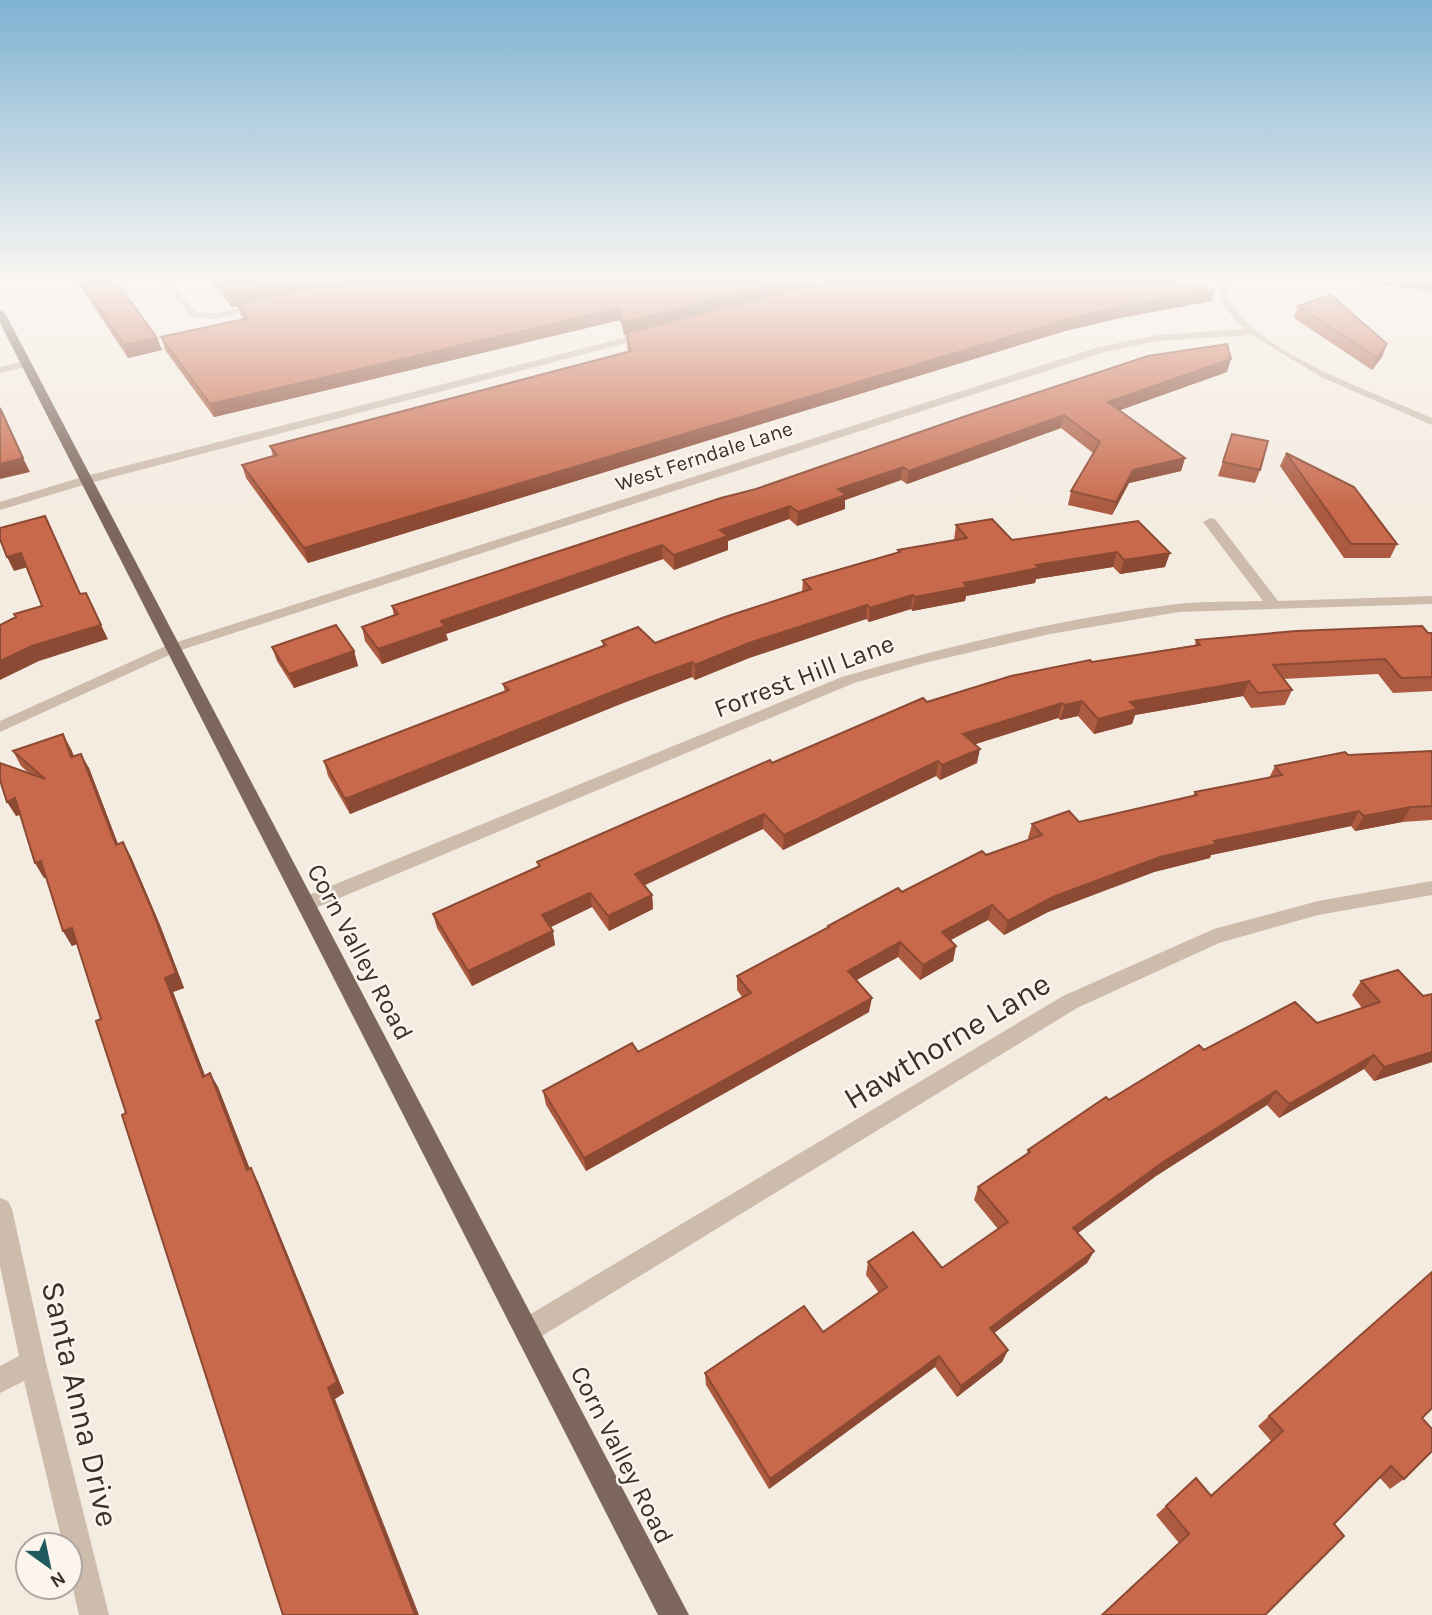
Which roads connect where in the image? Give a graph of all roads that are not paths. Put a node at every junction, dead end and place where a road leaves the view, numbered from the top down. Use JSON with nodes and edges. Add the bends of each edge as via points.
{"nodes":[{"id":1,"x":22,"y":356,"type":"edge"},
{"id":2,"x":564,"y":356,"type":"edge"},
{"id":3,"x":1080,"y":356,"type":"edge"},
{"id":4,"x":1292,"y":356,"type":"edge"},
{"id":5,"x":26,"y":364,"type":"junction"},
{"id":6,"x":0,"y":370,"type":"edge"},
{"id":7,"x":1432,"y":422,"type":"edge"},
{"id":8,"x":86,"y":480,"type":"junction"},
{"id":9,"x":0,"y":506,"type":"edge"},
{"id":10,"x":1210,"y":522,"type":"dead end"},
{"id":11,"x":1432,"y":600,"type":"edge"},
{"id":12,"x":1272,"y":603,"type":"junction"},
{"id":13,"x":173,"y":648,"type":"junction"},
{"id":14,"x":0,"y":727,"type":"edge"},
{"id":15,"x":1432,"y":888,"type":"edge"},
{"id":16,"x":306,"y":904,"type":"junction"},
{"id":17,"x":0,"y":1209,"type":"edge"},
{"id":18,"x":528,"y":1330,"type":"junction"},
{"id":19,"x":33,"y":1363,"type":"junction"},
{"id":20,"x":0,"y":1380,"type":"edge"},
{"id":21,"x":94,"y":1615,"type":"edge"},
{"id":22,"x":674,"y":1615,"type":"edge"}],
"edges":[{"from":1,"to":5,"type":"main road","name":"Corn Valley Road"},
{"from":2,"to":8,"type":"street"},
{"from":3,"to":13,"type":"street","name":"West Ferndale Lane"},
{"from":4,"to":7,"type":"street"},
{"from":5,"to":6,"type":"street"},
{"from":5,"to":8,"type":"main road","name":"Corn Valley Road"},
{"from":8,"to":9,"type":"street"},
{"from":8,"to":13,"type":"main road","name":"Corn Valley Road"},
{"from":10,"to":12,"type":"street"},
{"from":11,"to":12,"type":"street","name":"Forrest Hill Lane"},
{"from":12,"to":16,"type":"street","name":"Forrest Hill Lane","via":[[1179,608],[1050,630],[848,680]]},
{"from":13,"to":14,"type":"street","name":"West Ferndale Lane"},
{"from":13,"to":16,"type":"main road","name":"Corn Valley Road"},
{"from":15,"to":18,"type":"street","name":"Hawthorne Lane","via":[[1318,908],[1214,937],[1070,1003]]},
{"from":16,"to":18,"type":"main road","name":"Corn Valley Road"},
{"from":17,"to":19,"type":"street","name":"Santa Anna Drive"},
{"from":18,"to":22,"type":"main road","name":"Corn Valley Road"},
{"from":19,"to":20,"type":"street"},
{"from":19,"to":21,"type":"street","name":"Santa Anna Drive"}]}
